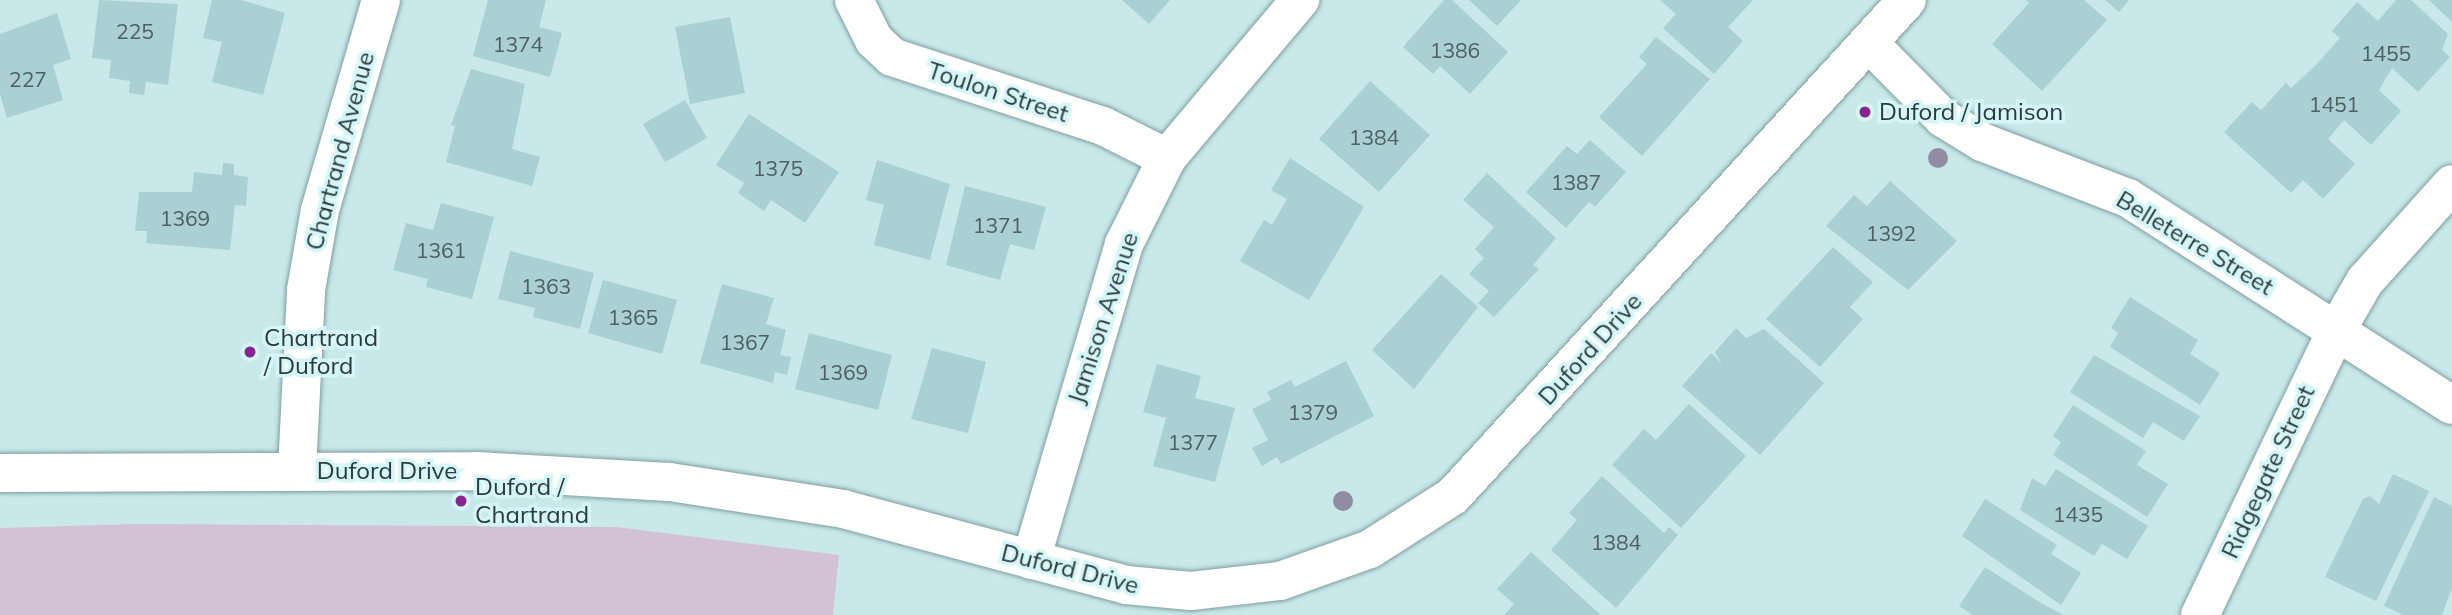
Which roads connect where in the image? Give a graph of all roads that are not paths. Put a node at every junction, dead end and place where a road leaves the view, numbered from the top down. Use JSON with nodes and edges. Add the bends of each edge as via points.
{"nodes":[{"id":1,"x":381,"y":0,"type":"edge"},
{"id":2,"x":854,"y":0,"type":"edge"},
{"id":3,"x":1300,"y":0,"type":"edge"},
{"id":4,"x":1907,"y":0,"type":"edge"},
{"id":5,"x":1869,"y":43,"type":"junction"},
{"id":6,"x":1167,"y":158,"type":"junction"},
{"id":7,"x":2452,"y":184,"type":"edge"},
{"id":8,"x":2336,"y":331,"type":"junction"},
{"id":9,"x":2452,"y":405,"type":"edge"},
{"id":10,"x":297,"y":470,"type":"junction"},
{"id":11,"x":0,"y":473,"type":"edge"},
{"id":12,"x":1031,"y":560,"type":"junction"},
{"id":13,"x":2200,"y":615,"type":"edge"}],
"edges":[{"from":1,"to":10,"type":"street","name":"Chartrand Avenue","via":[[320,210],[306,290]]},
{"from":2,"to":6,"type":"street","name":"Toulon Street","via":[[874,40],[892,57],[1103,126]]},
{"from":3,"to":6,"type":"street","name":"Jamison Avenue"},
{"from":4,"to":5,"type":"street","name":"Duford Drive"},
{"from":5,"to":8,"type":"street","name":"Belleterre Street","via":[[1943,118],[1982,142],[2128,198]]},
{"from":5,"to":12,"type":"street","name":"Duford Drive","via":[[1511,438],[1453,496],[1413,526],[1325,568],[1235,588],[1126,585]]},
{"from":6,"to":12,"type":"street","name":"Jamison Avenue","via":[[1124,244],[1102,304]]},
{"from":7,"to":8,"type":"street","name":"Ridgegate Street","via":[[2365,281]]},
{"from":8,"to":9,"type":"street","name":"Belleterre Street"},
{"from":8,"to":13,"type":"street","name":"Ridgegate Street"},
{"from":10,"to":11,"type":"street","name":"Duford Drive"},
{"from":10,"to":12,"type":"street","name":"Duford Drive","via":[[477,471],[669,482],[843,509]]}]}
